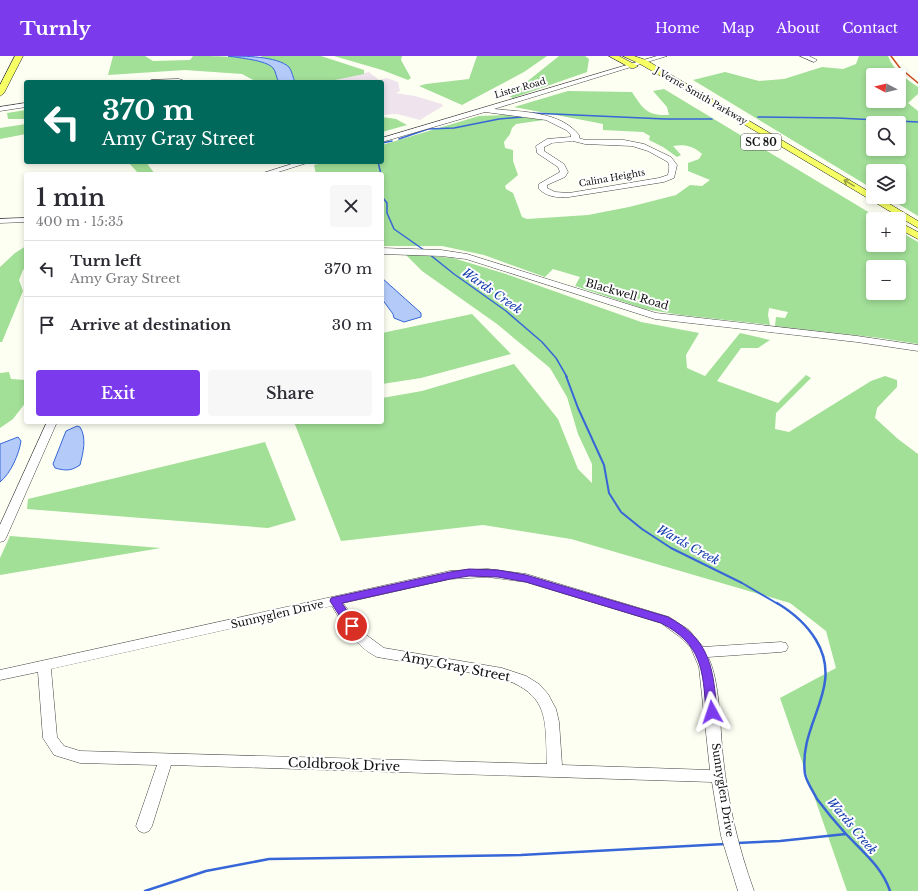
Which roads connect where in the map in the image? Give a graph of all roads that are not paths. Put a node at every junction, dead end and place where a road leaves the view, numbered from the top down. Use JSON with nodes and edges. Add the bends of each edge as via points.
{"nodes":[{"id":1,"x":19,"y":56,"type":"edge"},
{"id":2,"x":613,"y":56,"type":"edge"},
{"id":3,"x":627,"y":56,"type":"edge"},
{"id":4,"x":664,"y":56,"type":"edge"},
{"id":5,"x":803,"y":56,"type":"edge"},
{"id":6,"x":814,"y":60,"type":"dead end"},
{"id":7,"x":643,"y":62,"type":"junction"},
{"id":8,"x":633,"y":65,"type":"junction"},
{"id":9,"x":0,"y":93,"type":"edge"},
{"id":10,"x":24,"y":105,"type":"edge"},
{"id":11,"x":0,"y":109,"type":"edge"},
{"id":12,"x":483,"y":109,"type":"junction"},
{"id":13,"x":711,"y":112,"type":"dead end"},
{"id":14,"x":384,"y":139,"type":"edge"},
{"id":15,"x":575,"y":139,"type":"junction"},
{"id":16,"x":299,"y":164,"type":"edge"},
{"id":17,"x":271,"y":172,"type":"edge"},
{"id":18,"x":24,"y":220,"type":"edge"},
{"id":19,"x":0,"y":221,"type":"edge"},
{"id":20,"x":918,"y":225,"type":"edge"},
{"id":21,"x":906,"y":229,"type":"edge"},
{"id":22,"x":918,"y":236,"type":"edge"},
{"id":23,"x":384,"y":251,"type":"edge"},
{"id":24,"x":918,"y":348,"type":"edge"},
{"id":25,"x":51,"y":424,"type":"edge"},
{"id":26,"x":0,"y":538,"type":"edge"},
{"id":27,"x":335,"y":601,"type":"junction"},
{"id":28,"x":781,"y":647,"type":"dead end"},
{"id":29,"x":701,"y":652,"type":"junction"},
{"id":30,"x":44,"y":666,"type":"junction"},
{"id":31,"x":0,"y":675,"type":"edge"},
{"id":32,"x":166,"y":760,"type":"junction"},
{"id":33,"x":555,"y":771,"type":"junction"},
{"id":34,"x":718,"y":776,"type":"junction"},
{"id":35,"x":144,"y":826,"type":"dead end"},
{"id":36,"x":746,"y":891,"type":"edge"}],
"edges":[{"from":1,"to":9,"type":"main road"},
{"from":2,"to":8,"type":"main road","name":"J Verne Smith Parkway"},
{"from":3,"to":7,"type":"main road","name":"J Verne Smith Parkway","number":"SC 80"},
{"from":4,"to":7,"type":"street","name":"Lister Road"},
{"from":5,"to":6,"type":"street"},
{"from":7,"to":8,"type":"street","name":"Lister Road"},
{"from":20,"to":7,"type":"main road","name":"J Verne Smith Parkway","number":"SC 80","one_way":true},
{"from":8,"to":12,"type":"street","name":"Lister Road"},
{"from":8,"to":13,"type":"main road","name":"J Verne Smith Parkway"},
{"from":10,"to":11,"type":"street"},
{"from":12,"to":14,"type":"street","name":"Lister Road"},
{"from":12,"to":15,"type":"street","via":[[554,120],[570,128]]},
{"from":15,"to":15,"type":"street","name":"Calina Heights","via":[[584,142],[639,144],[667,158],[674,168],[671,176],[661,180],[570,195],[560,196],[548,192],[543,189],[543,184],[562,176],[564,172],[561,166],[540,151],[540,146],[550,141]]},
{"from":16,"to":17,"type":"street"},
{"from":18,"to":19,"type":"street"},
{"from":21,"to":22,"type":"main road"},
{"from":23,"to":24,"type":"street","name":"Blackwell Road","via":[[432,252],[467,257],[655,316]]},
{"from":25,"to":26,"type":"street"},
{"from":27,"to":29,"type":"street","name":"Sunnyglen Drive","via":[[450,575],[507,575],[526,578],[665,620],[686,634]]},
{"from":27,"to":30,"type":"street","name":"Sunnyglen Drive"},
{"from":27,"to":33,"type":"street","name":"Amy Gray Street","via":[[361,639],[382,653],[514,676],[536,688],[544,697],[551,713]]},
{"from":28,"to":29,"type":"street"},
{"from":29,"to":34,"type":"street","name":"Sunnyglen Drive","via":[[710,686]]},
{"from":30,"to":31,"type":"street","name":"Sunnyglen Drive"},
{"from":30,"to":32,"type":"street","name":"Coldbrook Drive","via":[[50,738],[59,751],[80,757]]},
{"from":32,"to":33,"type":"street","name":"Coldbrook Drive"},
{"from":32,"to":35,"type":"street"},
{"from":33,"to":34,"type":"street","name":"Coldbrook Drive"},
{"from":34,"to":36,"type":"street","name":"Sunnyglen Drive","via":[[726,820]]}]}
